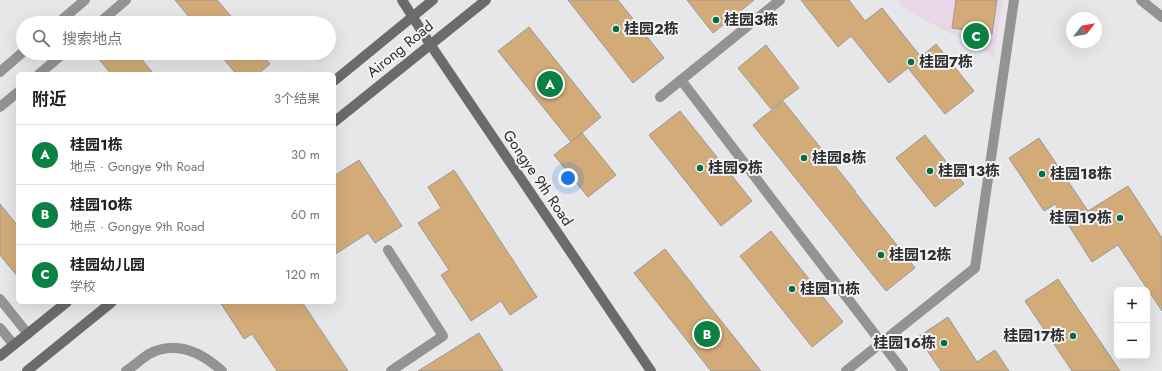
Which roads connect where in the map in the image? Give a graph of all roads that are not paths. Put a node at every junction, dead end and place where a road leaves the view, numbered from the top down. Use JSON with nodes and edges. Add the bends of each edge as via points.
{"nodes":[{"id":1,"x":85,"y":0,"type":"edge"},
{"id":2,"x":126,"y":0,"type":"edge"},
{"id":3,"x":402,"y":0,"type":"edge"},
{"id":4,"x":433,"y":0,"type":"edge"},
{"id":5,"x":486,"y":0,"type":"edge"},
{"id":6,"x":780,"y":0,"type":"edge"},
{"id":7,"x":1014,"y":0,"type":"edge"},
{"id":8,"x":1141,"y":0,"type":"edge"},
{"id":9,"x":66,"y":16,"type":"edge"},
{"id":10,"x":107,"y":16,"type":"edge"},
{"id":11,"x":412,"y":16,"type":"junction"},
{"id":12,"x":1162,"y":18,"type":"edge"},
{"id":13,"x":430,"y":44,"type":"junction"},
{"id":14,"x":16,"y":58,"type":"edge"},
{"id":15,"x":56,"y":60,"type":"edge"},
{"id":16,"x":0,"y":72,"type":"edge"},
{"id":17,"x":41,"y":72,"type":"edge"},
{"id":18,"x":336,"y":79,"type":"edge"},
{"id":19,"x":681,"y":80,"type":"junction"},
{"id":20,"x":16,"y":94,"type":"edge"},
{"id":21,"x":660,"y":97,"type":"dead end"},
{"id":22,"x":0,"y":107,"type":"edge"},
{"id":23,"x":336,"y":120,"type":"edge"},
{"id":24,"x":388,"y":250,"type":"dead end"},
{"id":25,"x":0,"y":299,"type":"edge"},
{"id":26,"x":65,"y":304,"type":"edge"},
{"id":27,"x":110,"y":304,"type":"edge"},
{"id":28,"x":0,"y":328,"type":"edge"},
{"id":29,"x":28,"y":334,"type":"junction"},
{"id":30,"x":881,"y":343,"type":"junction"},
{"id":31,"x":14,"y":345,"type":"junction"},
{"id":32,"x":0,"y":356,"type":"edge"},
{"id":33,"x":27,"y":371,"type":"edge"},
{"id":34,"x":126,"y":371,"type":"edge"},
{"id":35,"x":222,"y":371,"type":"edge"},
{"id":36,"x":391,"y":371,"type":"edge"},
{"id":37,"x":651,"y":371,"type":"edge"},
{"id":38,"x":846,"y":371,"type":"edge"},
{"id":39,"x":903,"y":371,"type":"edge"}],
"edges":[{"from":1,"to":9,"type":"lane"},
{"from":2,"to":10,"type":"lane"},
{"from":3,"to":11,"type":"street","name":"Gongye 9th Road"},
{"from":4,"to":11,"type":"street","name":"Airong Road"},
{"from":5,"to":13,"type":"street","name":"Airong Road"},
{"from":6,"to":19,"type":"lane"},
{"from":7,"to":30,"type":"lane","via":[[975,268]]},
{"from":8,"to":12,"type":"lane"},
{"from":11,"to":13,"type":"street","name":"Gongye 9th Road"},
{"from":11,"to":18,"type":"street","name":"Airong Road"},
{"from":13,"to":23,"type":"street","name":"Airong Road"},
{"from":13,"to":37,"type":"street","name":"Gongye 9th Road"},
{"from":14,"to":16,"type":"lane"},
{"from":15,"to":17,"type":"lane"},
{"from":19,"to":21,"type":"lane"},
{"from":19,"to":30,"type":"lane"},
{"from":20,"to":22,"type":"lane"},
{"from":24,"to":36,"type":"lane","via":[[443,336]]},
{"from":25,"to":29,"type":"lane"},
{"from":26,"to":29,"type":"street"},
{"from":27,"to":33,"type":"street"},
{"from":28,"to":31,"type":"lane"},
{"from":29,"to":31,"type":"street"},
{"from":30,"to":38,"type":"lane"},
{"from":30,"to":39,"type":"lane"},
{"from":31,"to":32,"type":"street"},
{"from":34,"to":35,"type":"lane","via":[[148,355],[162,349],[178,348],[195,351],[212,361]]}]}
